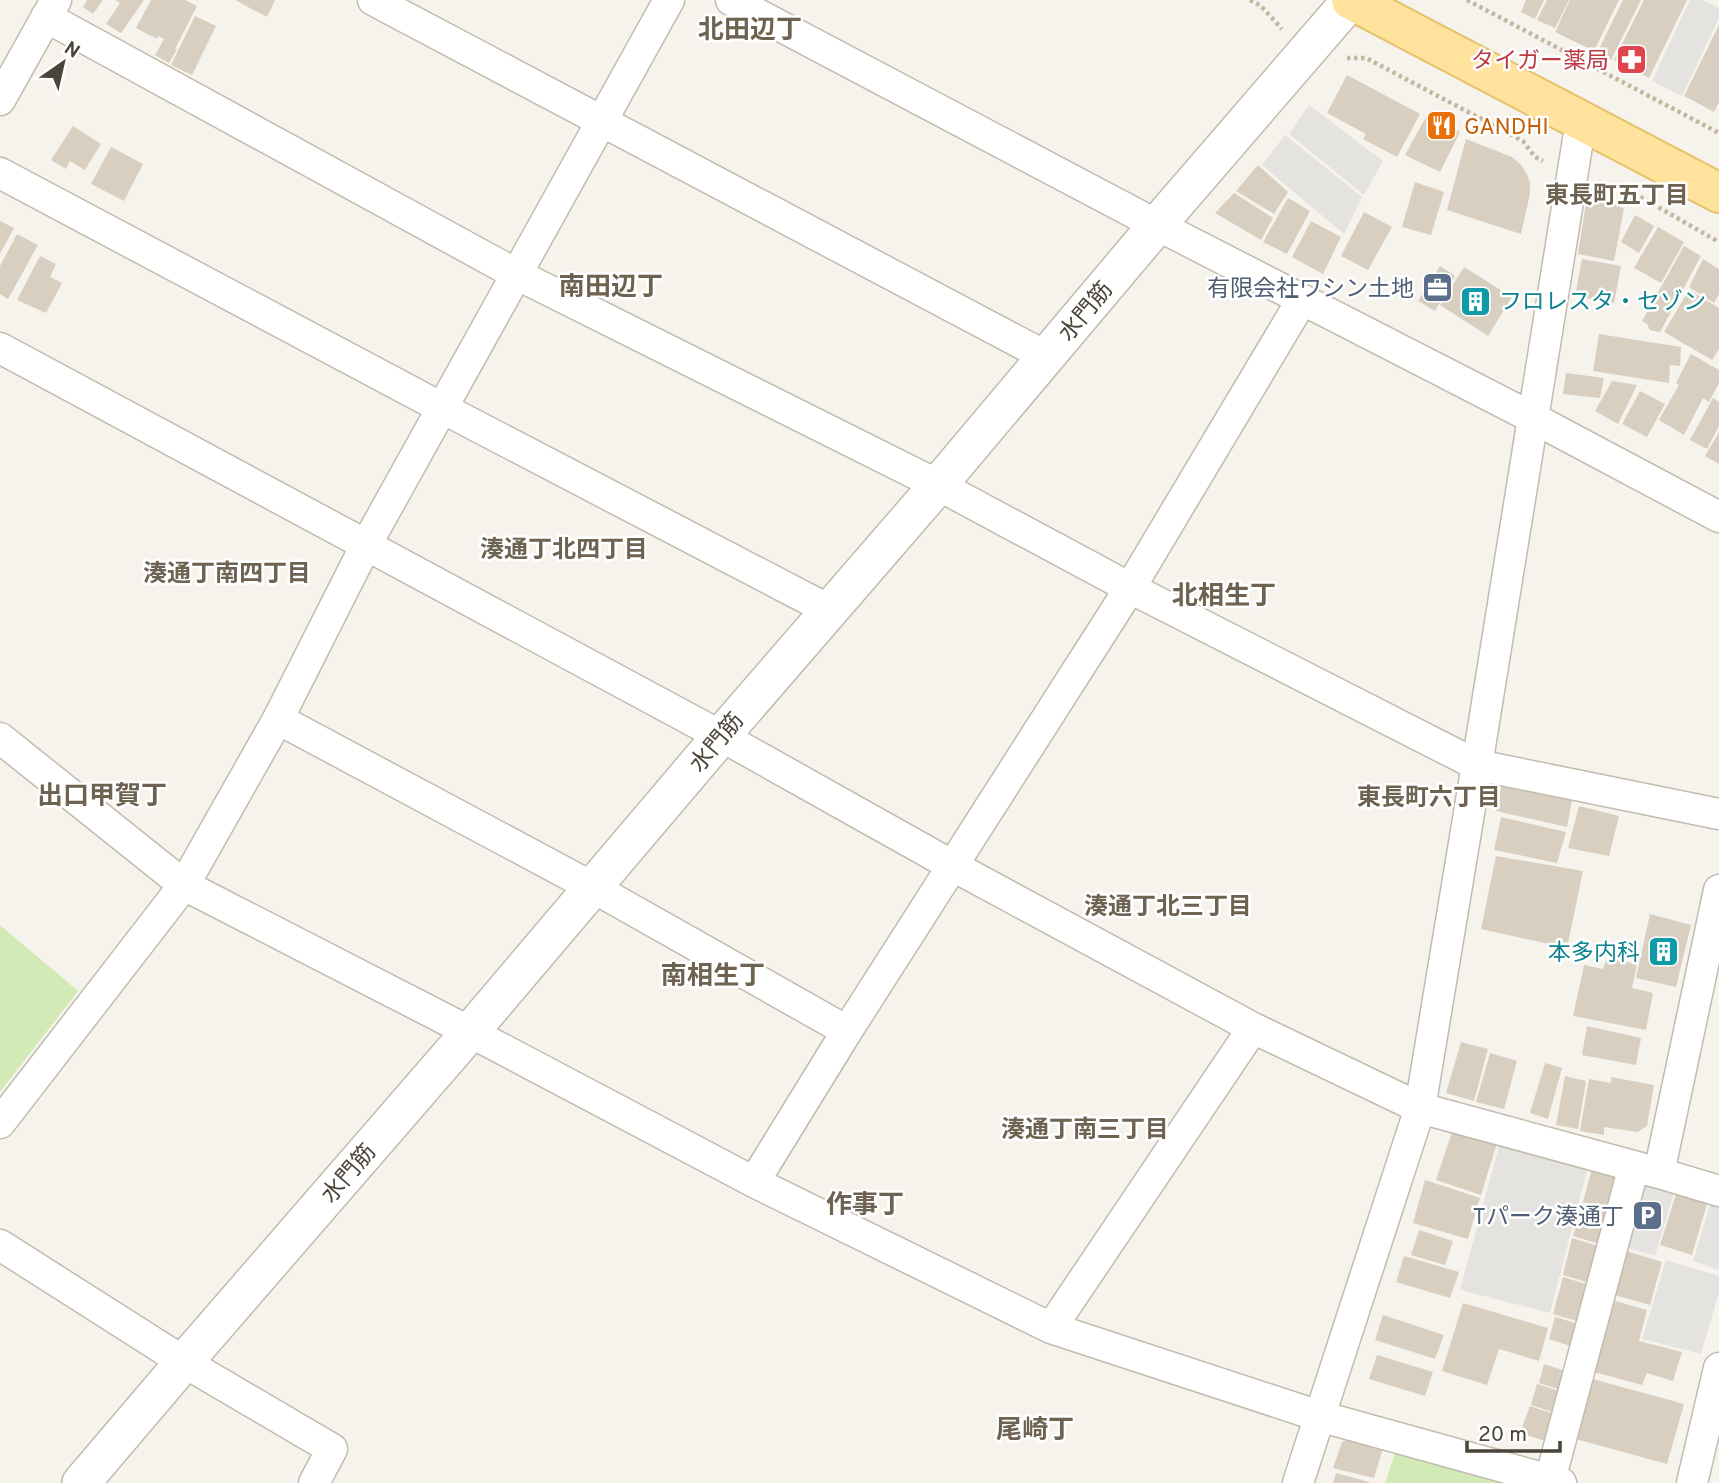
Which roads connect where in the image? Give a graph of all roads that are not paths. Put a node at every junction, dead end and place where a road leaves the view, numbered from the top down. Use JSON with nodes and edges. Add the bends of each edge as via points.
{"nodes":[{"id":1,"x":373,"y":0,"type":"edge"},
{"id":2,"x":668,"y":0,"type":"edge"},
{"id":3,"x":731,"y":0,"type":"edge"},
{"id":4,"x":1351,"y":0,"type":"edge"},
{"id":5,"x":51,"y":9,"type":"edge"},
{"id":6,"x":0,"y":100,"type":"edge"},
{"id":7,"x":601,"y":121,"type":"junction"},
{"id":8,"x":1581,"y":121,"type":"junction"},
{"id":9,"x":0,"y":173,"type":"edge"},
{"id":10,"x":1719,"y":193,"type":"edge"},
{"id":11,"x":1157,"y":225,"type":"junction"},
{"id":12,"x":516,"y":274,"type":"junction"},
{"id":13,"x":1303,"y":300,"type":"junction"},
{"id":14,"x":0,"y":348,"type":"edge"},
{"id":15,"x":1047,"y":357,"type":"junction"},
{"id":16,"x":442,"y":408,"type":"junction"},
{"id":17,"x":1533,"y":418,"type":"junction"},
{"id":18,"x":938,"y":485,"type":"junction"},
{"id":19,"x":1719,"y":517,"type":"edge"},
{"id":20,"x":366,"y":545,"type":"junction"},
{"id":21,"x":1130,"y":588,"type":"junction"},
{"id":22,"x":830,"y":610,"type":"junction"},
{"id":23,"x":278,"y":719,"type":"junction"},
{"id":24,"x":721,"y":736,"type":"junction"},
{"id":25,"x":0,"y":738,"type":"edge"},
{"id":26,"x":1477,"y":765,"type":"junction"},
{"id":27,"x":1719,"y":814,"type":"edge"},
{"id":28,"x":953,"y":866,"type":"junction"},
{"id":29,"x":184,"y":885,"type":"junction"},
{"id":30,"x":592,"y":887,"type":"junction"},
{"id":31,"x":1719,"y":890,"type":"edge"},
{"id":32,"x":1253,"y":1028,"type":"junction"},
{"id":33,"x":847,"y":1031,"type":"junction"},
{"id":34,"x":470,"y":1032,"type":"junction"},
{"id":35,"x":1420,"y":1108,"type":"junction"},
{"id":36,"x":0,"y":1123,"type":"edge"},
{"id":37,"x":1646,"y":1169,"type":"junction"},
{"id":38,"x":754,"y":1182,"type":"junction"},
{"id":39,"x":1719,"y":1191,"type":"edge"},
{"id":40,"x":0,"y":1245,"type":"edge"},
{"id":41,"x":1051,"y":1328,"type":"junction"},
{"id":42,"x":184,"y":1362,"type":"junction"},
{"id":43,"x":1719,"y":1368,"type":"edge"},
{"id":44,"x":1319,"y":1416,"type":"junction"},
{"id":45,"x":1555,"y":1481,"type":"edge"},
{"id":46,"x":81,"y":1483,"type":"edge"},
{"id":47,"x":314,"y":1483,"type":"edge"},
{"id":48,"x":1298,"y":1483,"type":"edge"},
{"id":49,"x":1692,"y":1483,"type":"edge"}],
"edges":[{"from":1,"to":7,"type":"street"},
{"from":2,"to":7,"type":"street"},
{"from":3,"to":11,"type":"street"},
{"from":4,"to":8,"type":"main road"},
{"from":4,"to":11,"type":"street","name":"水門筋"},
{"from":5,"to":6,"type":"street"},
{"from":5,"to":12,"type":"street"},
{"from":7,"to":12,"type":"street"},
{"from":7,"to":15,"type":"street"},
{"from":8,"to":10,"type":"main road"},
{"from":8,"to":17,"type":"street"},
{"from":9,"to":16,"type":"street"},
{"from":11,"to":13,"type":"street"},
{"from":11,"to":15,"type":"street","name":"水門筋"},
{"from":12,"to":16,"type":"street"},
{"from":12,"to":18,"type":"street"},
{"from":13,"to":17,"type":"street"},
{"from":13,"to":21,"type":"street"},
{"from":14,"to":20,"type":"street"},
{"from":15,"to":18,"type":"street","name":"水門筋"},
{"from":16,"to":20,"type":"street"},
{"from":16,"to":22,"type":"street"},
{"from":17,"to":19,"type":"street"},
{"from":17,"to":26,"type":"street"},
{"from":18,"to":21,"type":"street"},
{"from":18,"to":22,"type":"street","name":"水門筋"},
{"from":20,"to":23,"type":"street"},
{"from":20,"to":24,"type":"street"},
{"from":21,"to":26,"type":"street"},
{"from":21,"to":28,"type":"street"},
{"from":22,"to":24,"type":"street","name":"水門筋"},
{"from":23,"to":29,"type":"street"},
{"from":23,"to":30,"type":"street"},
{"from":24,"to":28,"type":"street"},
{"from":24,"to":30,"type":"street","name":"水門筋"},
{"from":25,"to":29,"type":"street"},
{"from":26,"to":27,"type":"street"},
{"from":26,"to":35,"type":"street"},
{"from":28,"to":32,"type":"street"},
{"from":28,"to":33,"type":"street"},
{"from":29,"to":34,"type":"street"},
{"from":29,"to":36,"type":"street"},
{"from":30,"to":33,"type":"street"},
{"from":30,"to":34,"type":"street","name":"水門筋"},
{"from":31,"to":37,"type":"street"},
{"from":32,"to":35,"type":"street"},
{"from":32,"to":41,"type":"street"},
{"from":33,"to":38,"type":"street"},
{"from":34,"to":38,"type":"street"},
{"from":34,"to":42,"type":"street","name":"水門筋"},
{"from":35,"to":37,"type":"street"},
{"from":35,"to":44,"type":"street"},
{"from":37,"to":39,"type":"street"},
{"from":37,"to":45,"type":"street"},
{"from":38,"to":41,"type":"street"},
{"from":40,"to":42,"type":"street"},
{"from":41,"to":44,"type":"street"},
{"from":42,"to":46,"type":"street","name":"水門筋"},
{"from":42,"to":47,"type":"street","via":[[332,1449]]},
{"from":43,"to":49,"type":"street"},
{"from":44,"to":45,"type":"street"},
{"from":44,"to":48,"type":"street"}]}
